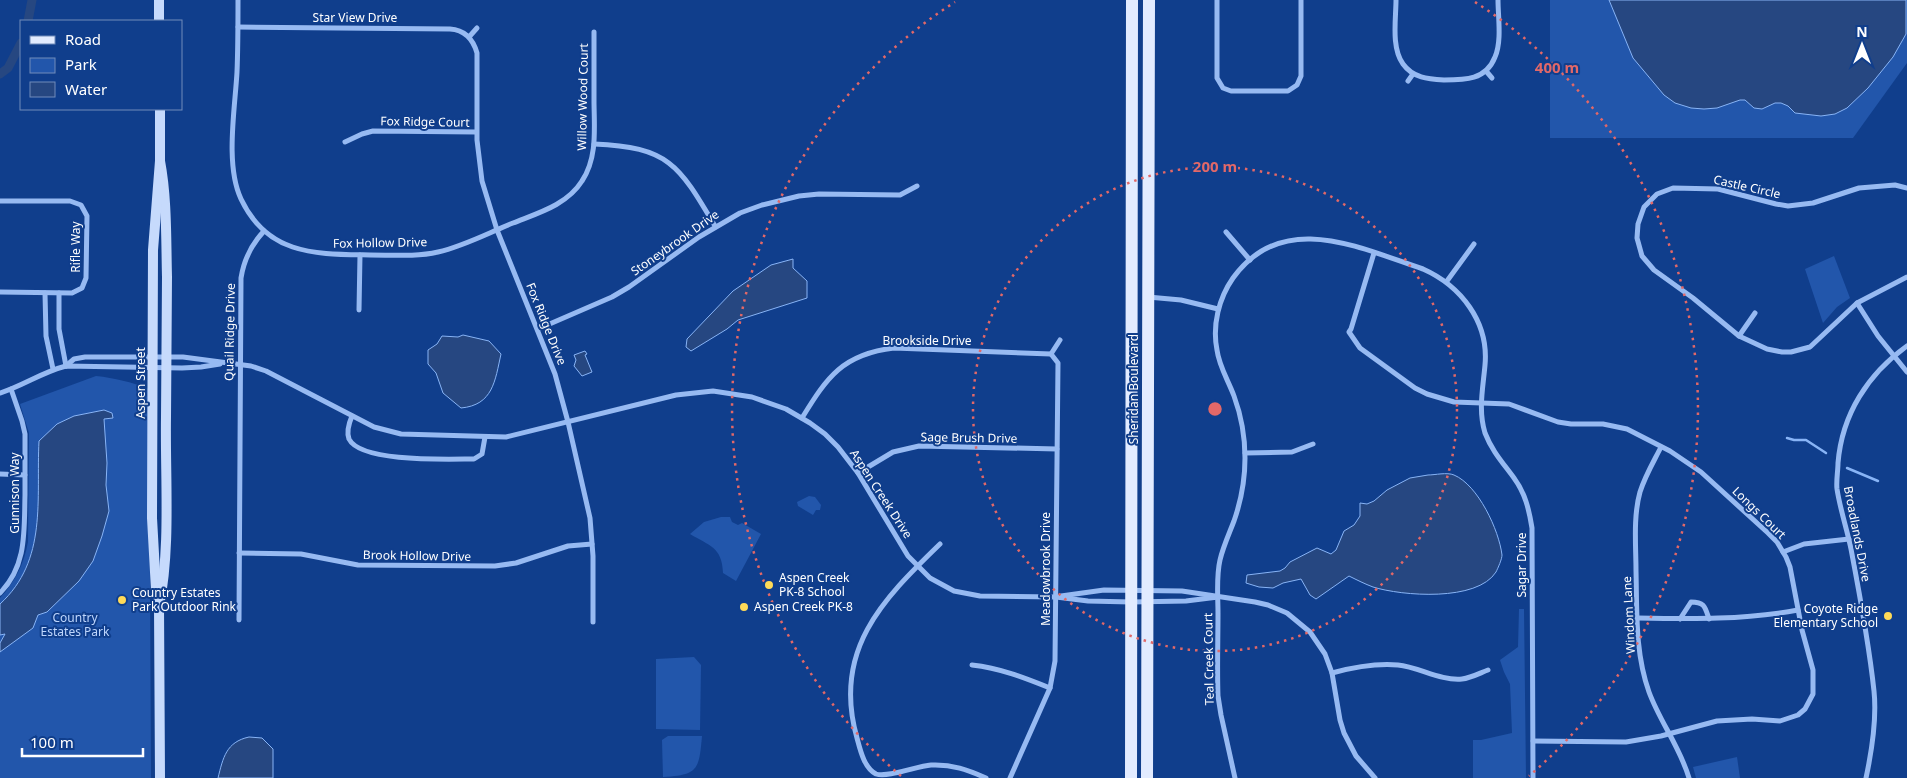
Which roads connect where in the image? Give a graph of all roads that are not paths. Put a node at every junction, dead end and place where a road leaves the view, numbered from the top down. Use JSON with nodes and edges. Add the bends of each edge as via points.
{"nodes":[{"id":1,"x":159,"y":0,"type":"edge"},
{"id":2,"x":238,"y":0,"type":"edge"},
{"id":3,"x":1132,"y":0,"type":"edge"},
{"id":4,"x":1149,"y":0,"type":"edge"},
{"id":5,"x":1217,"y":0,"type":"edge"},
{"id":6,"x":1301,"y":0,"type":"edge"},
{"id":7,"x":1396,"y":0,"type":"edge"},
{"id":8,"x":1498,"y":0,"type":"edge"},
{"id":9,"x":159,"y":20,"type":"edge"},
{"id":10,"x":238,"y":27,"type":"junction"},
{"id":11,"x":477,"y":28,"type":"dead end"},
{"id":12,"x":594,"y":32,"type":"dead end"},
{"id":13,"x":469,"y":37,"type":"junction"},
{"id":14,"x":1486,"y":71,"type":"junction"},
{"id":15,"x":1413,"y":74,"type":"junction"},
{"id":16,"x":1492,"y":78,"type":"dead end"},
{"id":17,"x":1408,"y":81,"type":"dead end"},
{"id":18,"x":1300,"y":82,"type":"junction"},
{"id":19,"x":1306,"y":85,"type":"dead end"},
{"id":20,"x":160,"y":110,"type":"edge"},
{"id":21,"x":476,"y":132,"type":"junction"},
{"id":22,"x":345,"y":142,"type":"dead end"},
{"id":23,"x":594,"y":144,"type":"junction"},
{"id":24,"x":160,"y":160,"type":"junction"},
{"id":25,"x":917,"y":186,"type":"dead end"},
{"id":26,"x":1907,"y":188,"type":"edge"},
{"id":27,"x":0,"y":200,"type":"edge"},
{"id":28,"x":715,"y":226,"type":"junction"},
{"id":29,"x":497,"y":230,"type":"junction"},
{"id":30,"x":264,"y":231,"type":"junction"},
{"id":31,"x":1226,"y":232,"type":"dead end"},
{"id":32,"x":1474,"y":244,"type":"dead end"},
{"id":33,"x":1374,"y":253,"type":"junction"},
{"id":34,"x":360,"y":255,"type":"junction"},
{"id":35,"x":1250,"y":260,"type":"junction"},
{"id":36,"x":1907,"y":277,"type":"edge"},
{"id":37,"x":1447,"y":282,"type":"junction"},
{"id":38,"x":0,"y":292,"type":"edge"},
{"id":39,"x":45,"y":293,"type":"junction"},
{"id":40,"x":59,"y":293,"type":"junction"},
{"id":41,"x":1148,"y":297,"type":"junction"},
{"id":42,"x":1857,"y":304,"type":"junction"},
{"id":43,"x":1218,"y":309,"type":"junction"},
{"id":44,"x":359,"y":310,"type":"dead end"},
{"id":45,"x":1755,"y":313,"type":"dead end"},
{"id":46,"x":538,"y":328,"type":"junction"},
{"id":47,"x":1739,"y":336,"type":"junction"},
{"id":48,"x":59,"y":337,"type":"junction"},
{"id":49,"x":47,"y":340,"type":"junction"},
{"id":50,"x":1060,"y":340,"type":"dead end"},
{"id":51,"x":1907,"y":346,"type":"edge"},
{"id":52,"x":1051,"y":354,"type":"junction"},
{"id":53,"x":1894,"y":356,"type":"junction"},
{"id":54,"x":167,"y":357,"type":"junction"},
{"id":55,"x":153,"y":362,"type":"junction"},
{"id":56,"x":223,"y":363,"type":"junction"},
{"id":57,"x":239,"y":364,"type":"junction"},
{"id":58,"x":66,"y":366,"type":"junction"},
{"id":59,"x":166,"y":368,"type":"junction"},
{"id":60,"x":53,"y":369,"type":"junction"},
{"id":61,"x":1907,"y":372,"type":"edge"},
{"id":62,"x":11,"y":390,"type":"junction"},
{"id":63,"x":0,"y":393,"type":"edge"},
{"id":64,"x":1481,"y":402,"type":"junction"},
{"id":65,"x":352,"y":416,"type":"junction"},
{"id":66,"x":802,"y":418,"type":"junction"},
{"id":67,"x":568,"y":422,"type":"junction"},
{"id":68,"x":485,"y":437,"type":"junction"},
{"id":69,"x":1313,"y":444,"type":"dead end"},
{"id":70,"x":1661,"y":447,"type":"junction"},
{"id":71,"x":1057,"y":450,"type":"junction"},
{"id":72,"x":1245,"y":453,"type":"junction"},
{"id":73,"x":858,"y":473,"type":"junction"},
{"id":74,"x":0,"y":474,"type":"edge"},
{"id":75,"x":25,"y":474,"type":"junction"},
{"id":76,"x":1849,"y":539,"type":"junction"},
{"id":77,"x":592,"y":544,"type":"junction"},
{"id":78,"x":940,"y":544,"type":"dead end"},
{"id":79,"x":1783,"y":552,"type":"junction"},
{"id":80,"x":239,"y":553,"type":"junction"},
{"id":81,"x":917,"y":566,"type":"junction"},
{"id":82,"x":0,"y":593,"type":"edge"},
{"id":83,"x":1056,"y":596,"type":"junction"},
{"id":84,"x":1131,"y":596,"type":"junction"},
{"id":85,"x":1148,"y":596,"type":"junction"},
{"id":86,"x":1218,"y":597,"type":"junction"},
{"id":87,"x":160,"y":606,"type":"junction"},
{"id":88,"x":1798,"y":610,"type":"junction"},
{"id":89,"x":1638,"y":618,"type":"junction"},
{"id":90,"x":1680,"y":619,"type":"junction"},
{"id":91,"x":1709,"y":619,"type":"junction"},
{"id":92,"x":239,"y":620,"type":"dead end"},
{"id":93,"x":593,"y":622,"type":"dead end"},
{"id":94,"x":972,"y":665,"type":"dead end"},
{"id":95,"x":1488,"y":670,"type":"dead end"},
{"id":96,"x":1332,"y":673,"type":"junction"},
{"id":97,"x":1050,"y":688,"type":"junction"},
{"id":98,"x":1670,"y":734,"type":"junction"},
{"id":99,"x":1532,"y":741,"type":"junction"},
{"id":100,"x":160,"y":778,"type":"edge"},
{"id":101,"x":986,"y":778,"type":"edge"},
{"id":102,"x":1010,"y":778,"type":"edge"},
{"id":103,"x":1130,"y":778,"type":"edge"},
{"id":104,"x":1147,"y":778,"type":"edge"},
{"id":105,"x":1235,"y":778,"type":"edge"},
{"id":106,"x":1375,"y":778,"type":"edge"},
{"id":107,"x":1533,"y":778,"type":"edge"},
{"id":108,"x":1689,"y":778,"type":"edge"},
{"id":109,"x":1866,"y":778,"type":"edge"}],
"edges":[{"from":1,"to":9,"type":"street"},
{"from":2,"to":10,"type":"street"},
{"from":3,"to":84,"type":"main road","name":"Sheridan Boulevard"},
{"from":4,"to":41,"type":"main road","name":"Sheridan Boulevard"},
{"from":5,"to":18,"type":"street","via":[[1217,78],[1225,92],[1288,91]]},
{"from":6,"to":18,"type":"street"},
{"from":7,"to":15,"type":"street","via":[[1396,47],[1402,63]]},
{"from":8,"to":14,"type":"street","via":[[1498,48]]},
{"from":10,"to":13,"type":"street","name":"Star View Drive","via":[[450,29]]},
{"from":10,"to":30,"type":"street","via":[[233,173],[244,204]]},
{"from":11,"to":13,"type":"street"},
{"from":12,"to":23,"type":"street","name":"Willow Wood Court"},
{"from":13,"to":21,"type":"street","name":"Fox Ridge Drive","via":[[477,53]]},
{"from":14,"to":15,"type":"street","via":[[1464,80],[1430,79]]},
{"from":14,"to":16,"type":"street"},
{"from":15,"to":17,"type":"street"},
{"from":18,"to":19,"type":"street"},
{"from":20,"to":24,"type":"street","name":"Aspen Street"},
{"from":21,"to":22,"type":"street","name":"Fox Ridge Court","via":[[373,131]]},
{"from":21,"to":29,"type":"street","name":"Fox Ridge Drive","via":[[482,181]]},
{"from":23,"to":28,"type":"street","via":[[639,148],[662,158],[690,184]]},
{"from":23,"to":29,"type":"street","name":"Willow Wood Court","via":[[582,182],[565,200]]},
{"from":24,"to":54,"type":"street","name":"Aspen Street","via":[[166,249]]},
{"from":24,"to":55,"type":"street","name":"Aspen Street","via":[[153,250]]},
{"from":25,"to":28,"type":"street","name":"Stoneybrook Drive","via":[[900,195],[819,194],[780,200],[740,213]]},
{"from":26,"to":47,"type":"street","name":"Castle Circle","via":[[1895,185],[1858,188],[1801,205],[1776,204],[1732,191],[1703,187],[1664,190],[1650,199],[1638,224],[1637,238],[1642,256],[1654,270]]},
{"from":27,"to":40,"type":"street","name":"Rifle Way","via":[[70,201],[85,210],[85,283],[77,291]]},
{"from":28,"to":46,"type":"street","name":"Stoneybrook Drive","via":[[612,297]]},
{"from":29,"to":34,"type":"street","name":"Fox Hollow Drive","via":[[438,252]]},
{"from":29,"to":46,"type":"street","name":"Fox Ridge Drive"},
{"from":30,"to":34,"type":"street","name":"Fox Hollow Drive","via":[[284,244],[307,252]]},
{"from":30,"to":57,"type":"street","name":"Quail Ridge Drive","via":[[251,247],[242,267]]},
{"from":31,"to":35,"type":"street"},
{"from":32,"to":37,"type":"street"},
{"from":33,"to":35,"type":"street","name":"Teal Creek Court","via":[[1333,240],[1303,238],[1268,248]]},
{"from":33,"to":37,"type":"street","via":[[1423,269]]},
{"from":33,"to":64,"type":"street","via":[[1349,332],[1356,343],[1427,394],[1454,402]]},
{"from":34,"to":44,"type":"street"},
{"from":35,"to":43,"type":"street","name":"Teal Creek Court","via":[[1229,284]]},
{"from":36,"to":42,"type":"street","name":"Castle Circle"},
{"from":37,"to":64,"type":"street","via":[[1471,308],[1482,335],[1485,363]]},
{"from":38,"to":39,"type":"street","name":"Rifle Way"},
{"from":39,"to":40,"type":"street","name":"Rifle Way"},
{"from":39,"to":49,"type":"street"},
{"from":40,"to":48,"type":"street"},
{"from":41,"to":43,"type":"street","via":[[1181,300]]},
{"from":41,"to":85,"type":"main road","name":"Sheridan Boulevard"},
{"from":42,"to":47,"type":"street","name":"Castle Circle","via":[[1817,342],[1801,350],[1782,352],[1767,349]]},
{"from":42,"to":53,"type":"street"},
{"from":43,"to":72,"type":"street","name":"Teal Creek Court","via":[[1216,349],[1239,414]]},
{"from":45,"to":47,"type":"street"},
{"from":46,"to":67,"type":"street","name":"Fox Ridge Drive"},
{"from":48,"to":49,"type":"street"},
{"from":48,"to":58,"type":"street"},
{"from":49,"to":60,"type":"street"},
{"from":50,"to":52,"type":"street"},
{"from":51,"to":53,"type":"street","name":"Broadlands Drive"},
{"from":52,"to":66,"type":"street","name":"Brookside Drive","via":[[881,350],[840,368],[820,388]]},
{"from":52,"to":71,"type":"street","name":"Meadowbrook Drive","via":[[1058,363]]},
{"from":53,"to":61,"type":"street"},
{"from":53,"to":76,"type":"street","name":"Broadlands Drive","via":[[1863,389],[1842,435],[1837,490]]},
{"from":54,"to":55,"type":"street","name":"Aspen Creek Drive"},
{"from":54,"to":56,"type":"street","name":"Aspen Creek Drive"},
{"from":54,"to":59,"type":"street","name":"Aspen Street"},
{"from":55,"to":58,"type":"street"},
{"from":55,"to":58,"type":"street","via":[[85,357],[74,359]]},
{"from":55,"to":59,"type":"street","name":"Aspen Creek Drive"},
{"from":55,"to":87,"type":"street","name":"Aspen Street","via":[[152,518],[156,590]]},
{"from":56,"to":57,"type":"street","name":"Aspen Creek Drive"},
{"from":56,"to":59,"type":"street","name":"Aspen Creek Drive","via":[[201,368]]},
{"from":57,"to":65,"type":"street","name":"Aspen Creek Drive","via":[[266,371]]},
{"from":57,"to":80,"type":"street","name":"Quail Ridge Drive"},
{"from":58,"to":60,"type":"street"},
{"from":59,"to":87,"type":"street","name":"Aspen Street","via":[[166,519]]},
{"from":60,"to":62,"type":"street"},
{"from":62,"to":63,"type":"street"},
{"from":62,"to":75,"type":"street","name":"Gunnison Way","via":[[22,421]]},
{"from":64,"to":70,"type":"street","name":"Longs Court","via":[[1509,404],[1558,422],[1614,425]]},
{"from":64,"to":99,"type":"street","name":"Sagar Drive","via":[[1484,430],[1490,445],[1521,489],[1530,513]]},
{"from":65,"to":68,"type":"street","name":"Aspen Creek Drive","via":[[374,427],[401,434]]},
{"from":65,"to":68,"type":"street","via":[[348,433],[351,442],[390,458],[478,458],[484,448]]},
{"from":66,"to":67,"type":"street","name":"Aspen Creek Drive","via":[[770,402],[712,392],[676,395]]},
{"from":66,"to":73,"type":"street","name":"Aspen Creek Drive","via":[[825,434]]},
{"from":67,"to":68,"type":"street","name":"Aspen Creek Drive","via":[[513,436]]},
{"from":67,"to":77,"type":"street","name":"Fox Ridge Drive","via":[[585,493]]},
{"from":69,"to":72,"type":"street","via":[[1292,452]]},
{"from":70,"to":79,"type":"street","name":"Longs Court","via":[[1701,472],[1768,533]]},
{"from":70,"to":89,"type":"street","name":"Windom Lane","via":[[1645,479],[1637,506]]},
{"from":71,"to":73,"type":"street","name":"Sage Brush Drive","via":[[919,446],[893,452]]},
{"from":71,"to":83,"type":"street","name":"Meadowbrook Drive"},
{"from":72,"to":86,"type":"street","name":"Teal Creek Court","via":[[1239,505],[1220,561]]},
{"from":73,"to":81,"type":"street","name":"Aspen Creek Drive"},
{"from":74,"to":75,"type":"street"},
{"from":75,"to":82,"type":"street","name":"Gunnison Way","via":[[22,555],[12,578]]},
{"from":76,"to":79,"type":"street","via":[[1804,544]]},
{"from":76,"to":109,"type":"street","name":"Broadlands Drive","via":[[1874,692],[1874,731]]},
{"from":77,"to":80,"type":"street","name":"Brook Hollow Drive","via":[[568,546],[516,563],[495,566],[358,565],[301,554]]},
{"from":77,"to":93,"type":"street","name":"Fox Ridge Drive"},
{"from":78,"to":81,"type":"street"},
{"from":79,"to":88,"type":"street","name":"Longs Court","via":[[1790,567]]},
{"from":80,"to":92,"type":"street","name":"Quail Ridge Drive"},
{"from":81,"to":83,"type":"street","name":"Aspen Creek Drive","via":[[941,585],[966,594]]},
{"from":81,"to":101,"type":"street","via":[[876,615],[853,662],[851,715],[862,754],[875,774],[882,776],[917,767],[944,765]]},
{"from":83,"to":84,"type":"street","name":"Aspen Creek Drive","via":[[1088,601]]},
{"from":83,"to":84,"type":"street","name":"Aspen Creek Drive","via":[[1104,590]]},
{"from":83,"to":97,"type":"street","name":"Meadowbrook Drive","via":[[1056,660]]},
{"from":84,"to":85,"type":"street","name":"Aspen Creek Drive"},
{"from":84,"to":85,"type":"street","name":"Aspen Creek Drive"},
{"from":84,"to":103,"type":"main road","name":"Sheridan Boulevard"},
{"from":85,"to":86,"type":"street","name":"Aspen Creek Drive","via":[[1186,601]]},
{"from":85,"to":86,"type":"street","name":"Aspen Creek Drive","via":[[1182,591]]},
{"from":85,"to":104,"type":"main road","name":"Sheridan Boulevard"},
{"from":86,"to":96,"type":"street","name":"Aspen Creek Drive","via":[[1268,605],[1292,616],[1318,642]]},
{"from":86,"to":105,"type":"street","name":"Teal Creek Court","via":[[1218,696]]},
{"from":87,"to":100,"type":"street","name":"Aspen Street"},
{"from":88,"to":91,"type":"street","via":[[1768,616]]},
{"from":88,"to":98,"type":"street","name":"Longs Court","via":[[1814,685],[1813,694],[1804,709],[1790,719],[1780,721],[1726,720]]},
{"from":89,"to":90,"type":"street"},
{"from":89,"to":98,"type":"street","name":"Windom Lane","via":[[1643,674]]},
{"from":90,"to":91,"type":"street"},
{"from":90,"to":91,"type":"street","via":[[1691,602],[1702,604]]},
{"from":94,"to":97,"type":"street","via":[[999,669]]},
{"from":95,"to":96,"type":"street","via":[[1463,679],[1380,664]]},
{"from":96,"to":106,"type":"street","name":"Aspen Creek Drive","via":[[1344,733],[1356,756]]},
{"from":97,"to":102,"type":"street","name":"Meadowbrook Drive"},
{"from":98,"to":99,"type":"street","name":"Longs Court","via":[[1626,742]]},
{"from":98,"to":108,"type":"street","name":"Windom Lane"},
{"from":99,"to":107,"type":"street"}]}
